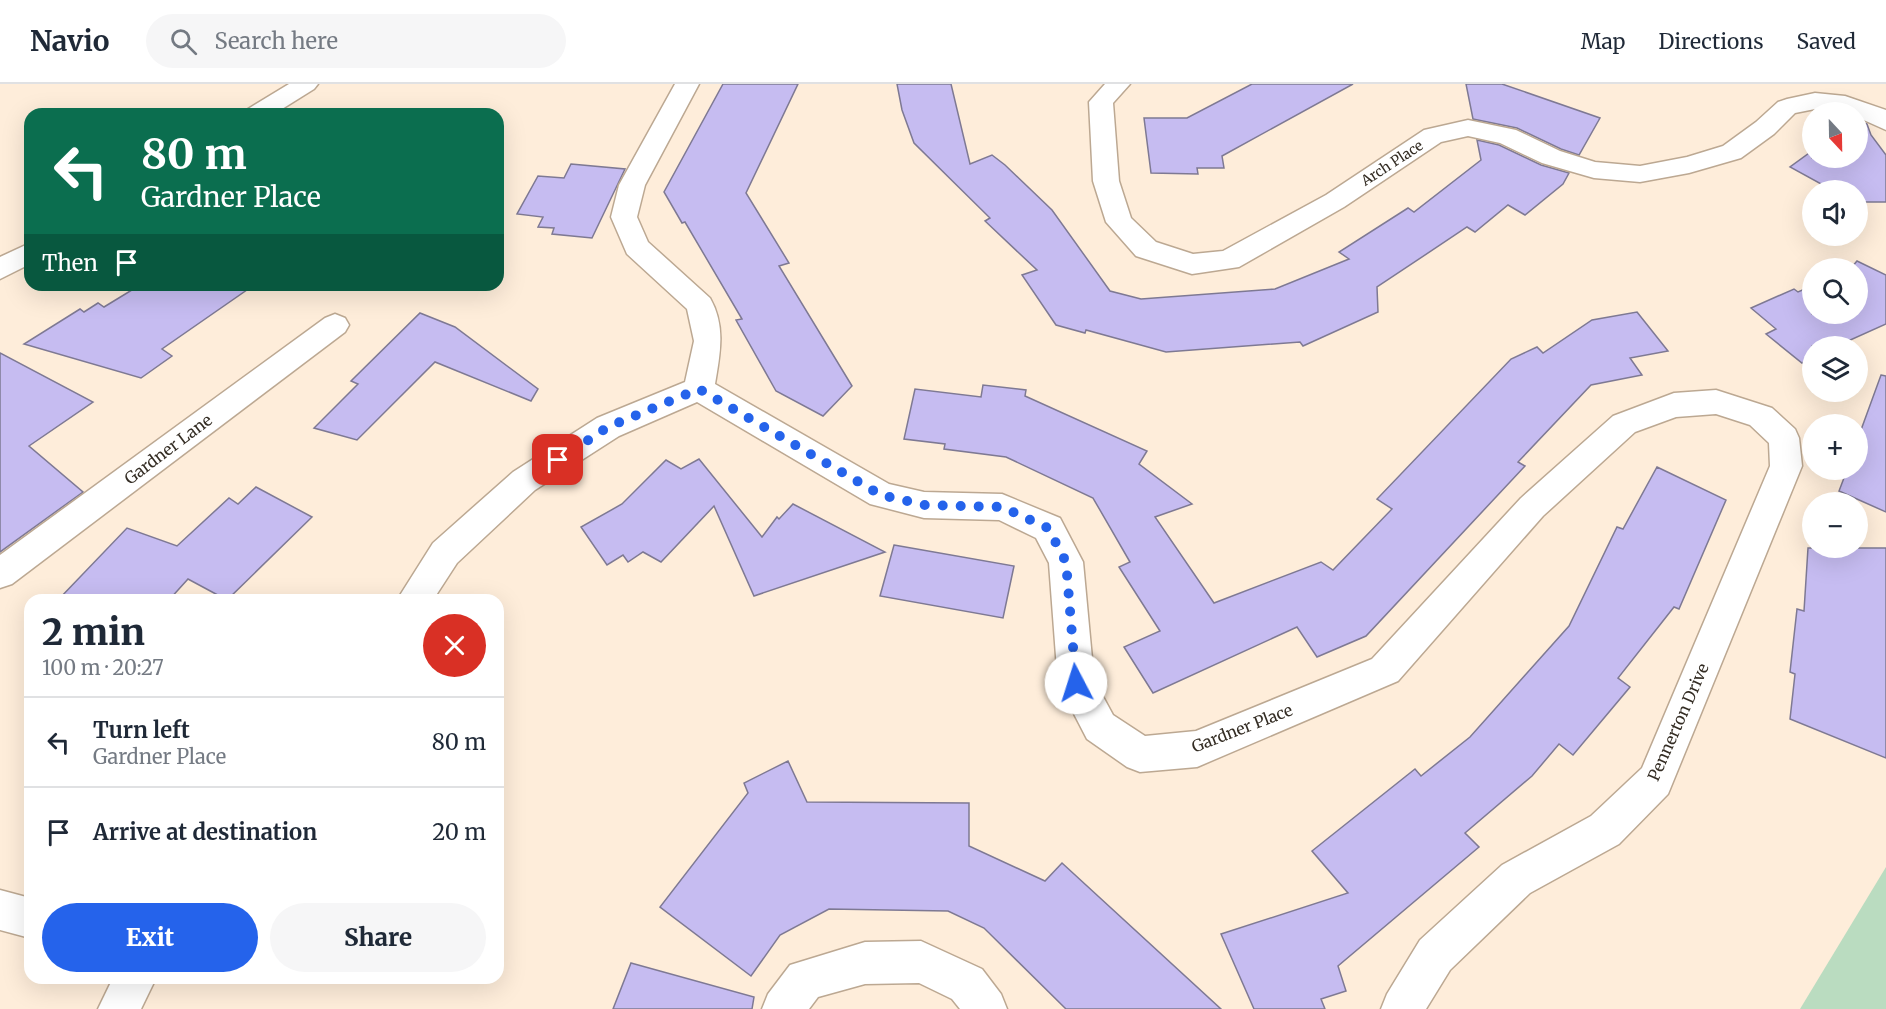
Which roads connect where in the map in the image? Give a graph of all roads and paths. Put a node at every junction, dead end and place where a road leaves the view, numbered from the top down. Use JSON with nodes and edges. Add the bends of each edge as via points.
{"nodes":[{"id":1,"x":306,"y":84,"type":"edge"},
{"id":2,"x":687,"y":84,"type":"edge"},
{"id":3,"x":1118,"y":84,"type":"edge"},
{"id":4,"x":267,"y":108,"type":"edge"},
{"id":5,"x":1886,"y":122,"type":"edge"},
{"id":6,"x":24,"y":255,"type":"edge"},
{"id":7,"x":0,"y":269,"type":"edge"},
{"id":8,"x":335,"y":325,"type":"dead end"},
{"id":9,"x":699,"y":389,"type":"junction"},
{"id":10,"x":1761,"y":417,"type":"joint"},
{"id":11,"x":0,"y":573,"type":"edge"},
{"id":12,"x":418,"y":594,"type":"edge"},
{"id":13,"x":0,"y":910,"type":"edge"},
{"id":14,"x":24,"y":916,"type":"edge"},
{"id":15,"x":132,"y":984,"type":"edge"},
{"id":16,"x":119,"y":1009,"type":"edge"},
{"id":17,"x":783,"y":1009,"type":"edge"},
{"id":18,"x":986,"y":1009,"type":"edge"},
{"id":19,"x":1402,"y":1009,"type":"edge"}],
"edges":[{"from":1,"to":4,"type":"street"},
{"from":2,"to":9,"type":"street","via":[[632,184],[624,217],[637,247],[700,305],[708,341]]},
{"from":3,"to":5,"type":"street","name":"Arch Place","via":[[1101,102],[1106,181],[1119,222],[1146,249],[1192,264],[1229,260],[1335,201],[1433,136],[1468,128],[1508,136],[1551,157],[1594,170],[1640,174],[1732,152],[1787,107],[1796,105],[1815,101],[1845,104]]},
{"from":6,"to":7,"type":"street"},
{"from":8,"to":11,"type":"street","name":"Gardner Lane"},
{"from":9,"to":10,"type":"street","name":"Gardner Place","via":[[881,495],[924,505],[1002,507],[1048,528],[1066,562],[1076,683],[1100,727],[1140,754],[1197,749],[1385,670],[1532,507],[1624,424],[1674,405],[1716,402]]},
{"from":9,"to":12,"type":"street","via":[[608,427],[524,481],[445,554]]},
{"from":10,"to":19,"type":"street","name":"Pennerton Drive","via":[[1784,438],[1786,466],[1655,781],[1605,830],[1516,879],[1435,955]]},
{"from":13,"to":14,"type":"street"},
{"from":15,"to":16,"type":"street"},
{"from":17,"to":18,"type":"street","via":[[805,980],[865,963],[921,962],[967,984]]}]}
